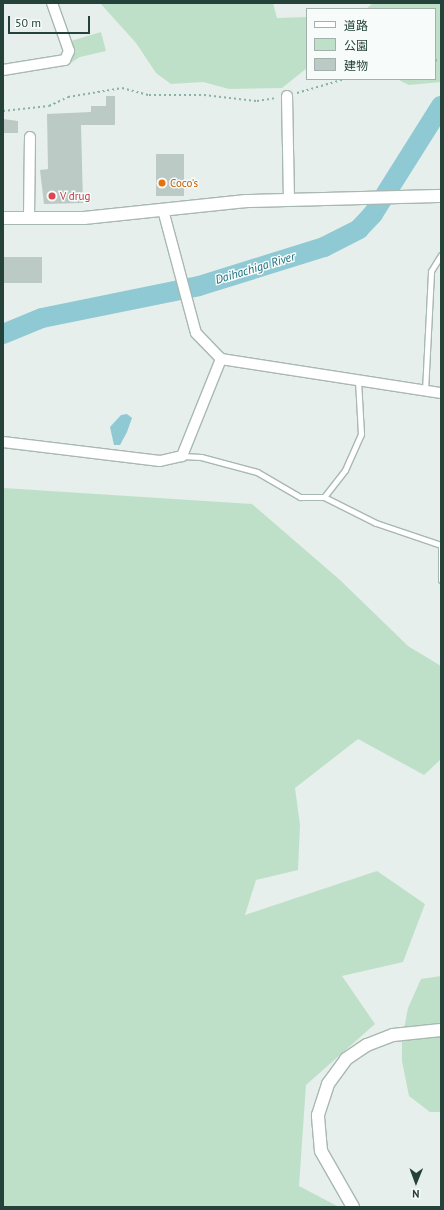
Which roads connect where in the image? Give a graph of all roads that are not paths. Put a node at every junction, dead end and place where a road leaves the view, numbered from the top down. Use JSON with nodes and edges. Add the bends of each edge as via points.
{"nodes":[{"id":1,"x":52,"y":3,"type":"edge"},
{"id":2,"x":3,"y":70,"type":"edge"},
{"id":3,"x":287,"y":96,"type":"road end"},
{"id":4,"x":30,"y":138,"type":"dead end"},
{"id":5,"x":441,"y":196,"type":"edge"},
{"id":6,"x":289,"y":200,"type":"junction"},
{"id":7,"x":163,"y":210,"type":"junction"},
{"id":8,"x":3,"y":218,"type":"edge"},
{"id":9,"x":29,"y":218,"type":"junction"},
{"id":10,"x":441,"y":256,"type":"edge"},
{"id":11,"x":221,"y":359,"type":"junction"},
{"id":12,"x":358,"y":380,"type":"junction"},
{"id":13,"x":424,"y":391,"type":"junction"},
{"id":14,"x":441,"y":393,"type":"edge"},
{"id":15,"x":3,"y":442,"type":"edge"},
{"id":16,"x":182,"y":456,"type":"junction"},
{"id":17,"x":324,"y":497,"type":"junction"},
{"id":18,"x":441,"y":545,"type":"edge"},
{"id":19,"x":441,"y":580,"type":"edge"},
{"id":20,"x":441,"y":1030,"type":"edge"},
{"id":21,"x":353,"y":1207,"type":"edge"}],
"edges":[{"from":1,"to":2,"type":"street","via":[[69,51],[65,60]]},
{"from":3,"to":6,"type":"street"},
{"from":4,"to":9,"type":"street"},
{"from":5,"to":6,"type":"street"},
{"from":6,"to":7,"type":"street"},
{"from":7,"to":9,"type":"street","via":[[84,218]]},
{"from":7,"to":11,"type":"street","via":[[188,311],[196,333]]},
{"from":8,"to":9,"type":"street"},
{"from":10,"to":13,"type":"lane","via":[[431,271]]},
{"from":11,"to":12,"type":"street"},
{"from":11,"to":16,"type":"street"},
{"from":12,"to":13,"type":"street"},
{"from":12,"to":17,"type":"lane","via":[[361,434],[345,470]]},
{"from":13,"to":14,"type":"street"},
{"from":15,"to":16,"type":"street","via":[[160,461]]},
{"from":16,"to":17,"type":"lane","via":[[201,457],[257,472],[300,497]]},
{"from":17,"to":18,"type":"lane","via":[[376,523]]},
{"from":18,"to":19,"type":"lane"},
{"from":20,"to":21,"type":"street","via":[[393,1035],[367,1045],[346,1059],[328,1084],[318,1115],[321,1150]]}]}
